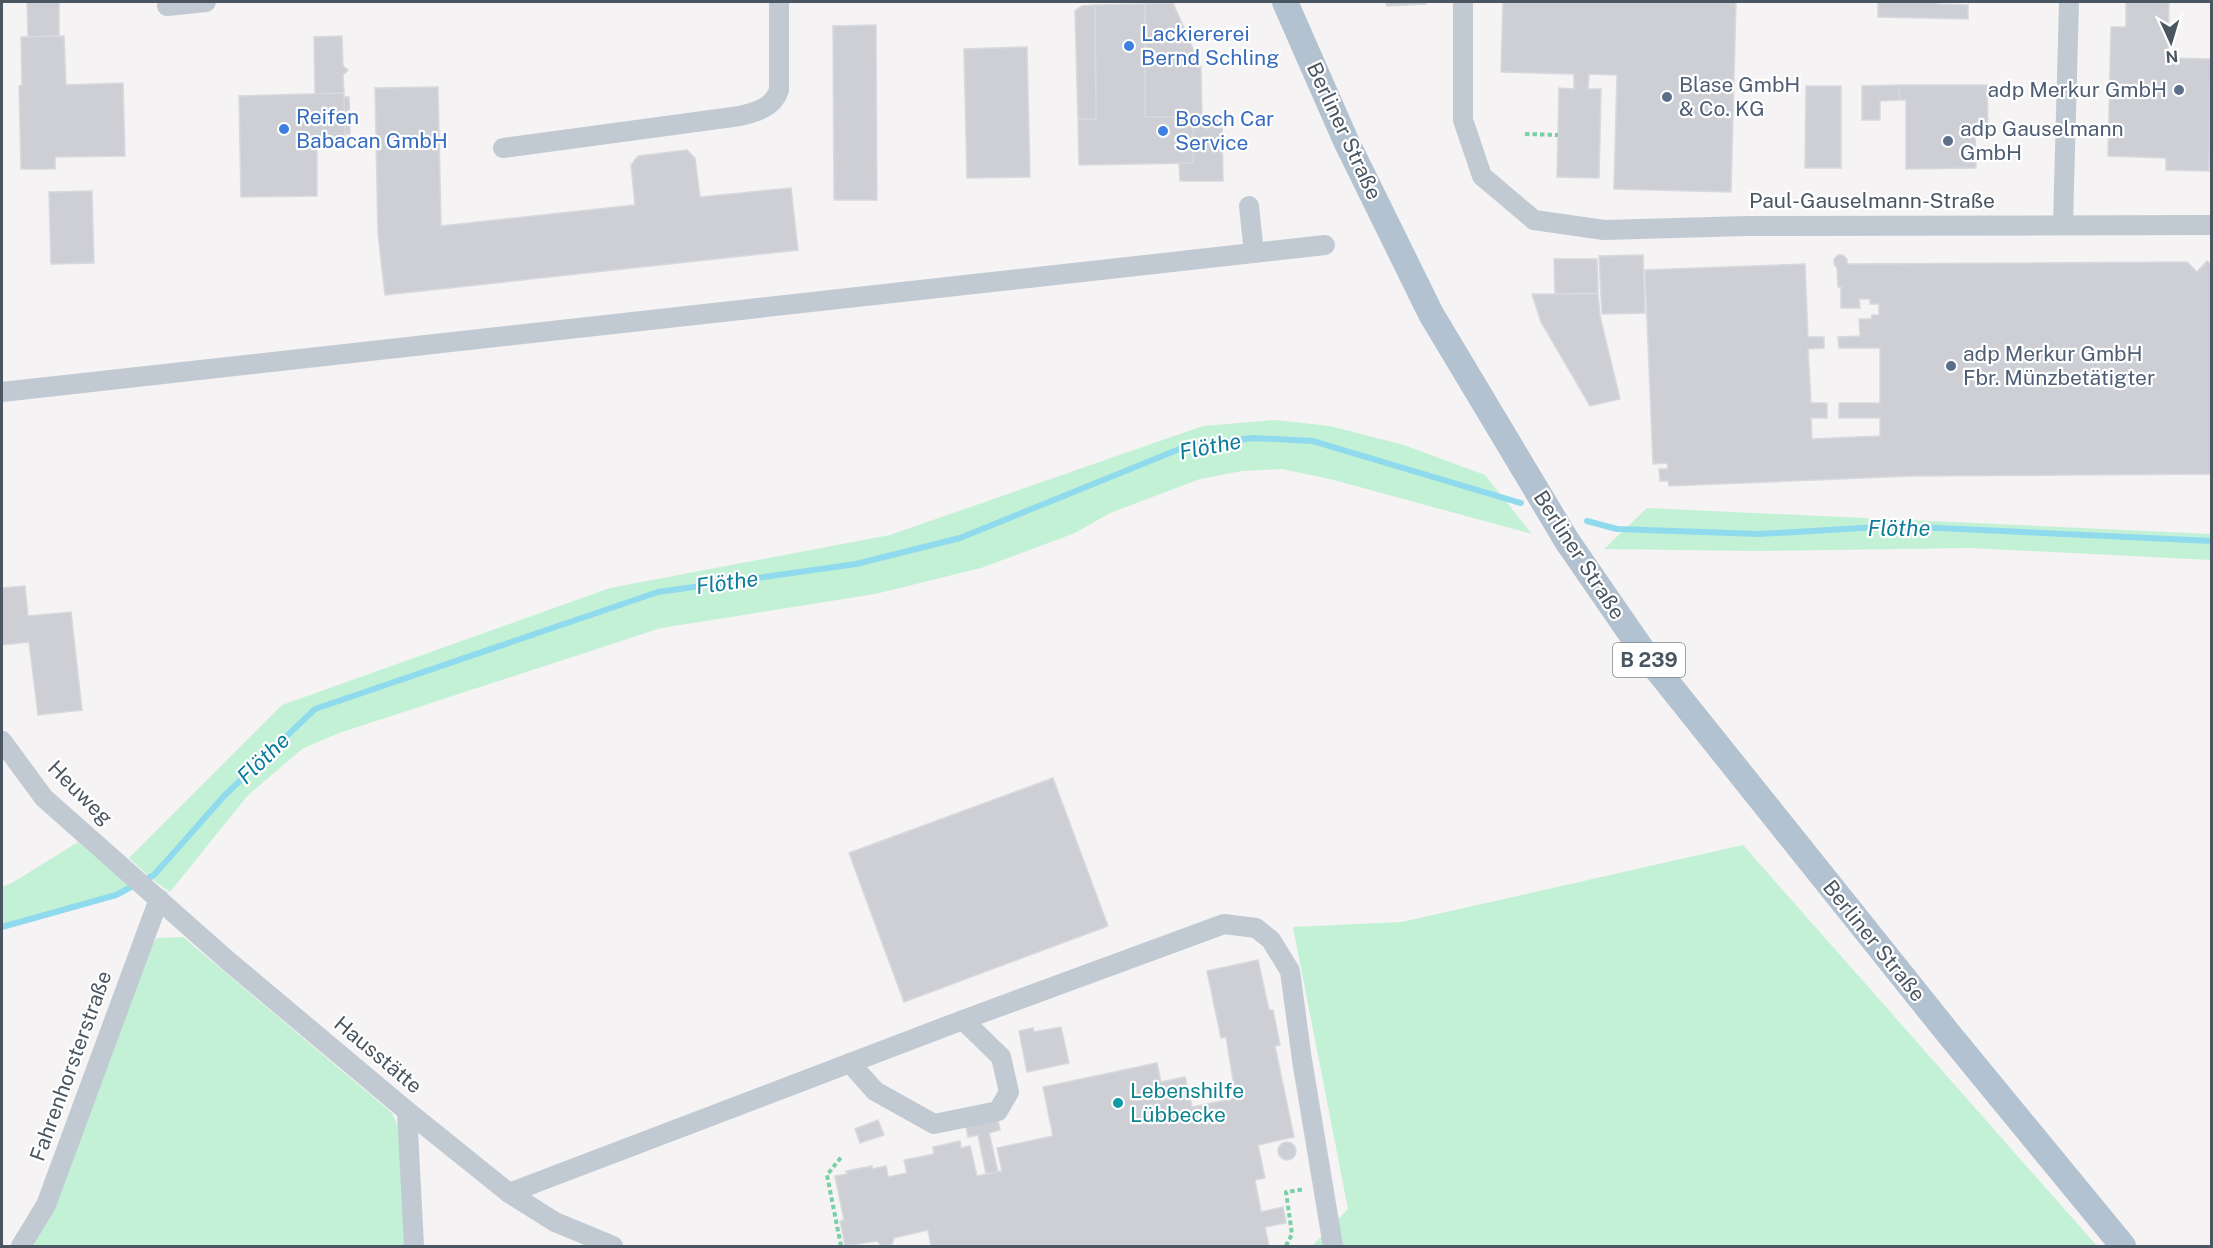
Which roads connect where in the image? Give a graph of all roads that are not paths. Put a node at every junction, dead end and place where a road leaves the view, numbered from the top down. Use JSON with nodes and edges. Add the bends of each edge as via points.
{"nodes":[{"id":1,"x":206,"y":2,"type":"edge"},
{"id":2,"x":779,"y":2,"type":"edge"},
{"id":3,"x":1285,"y":2,"type":"edge"},
{"id":4,"x":1463,"y":2,"type":"edge"},
{"id":5,"x":2069,"y":2,"type":"edge"},
{"id":6,"x":167,"y":6,"type":"dead end"},
{"id":7,"x":503,"y":148,"type":"dead end"},
{"id":8,"x":1249,"y":206,"type":"dead end"},
{"id":9,"x":2063,"y":224,"type":"junction"},
{"id":10,"x":2211,"y":225,"type":"edge"},
{"id":11,"x":1325,"y":245,"type":"dead end"},
{"id":12,"x":1254,"y":253,"type":"junction"},
{"id":13,"x":2,"y":392,"type":"edge"},
{"id":14,"x":2,"y":741,"type":"edge"},
{"id":15,"x":130,"y":874,"type":"joint"},
{"id":16,"x":159,"y":899,"type":"junction"},
{"id":17,"x":963,"y":1020,"type":"junction"},
{"id":18,"x":850,"y":1063,"type":"junction"},
{"id":19,"x":407,"y":1111,"type":"junction"},
{"id":20,"x":509,"y":1193,"type":"junction"},
{"id":21,"x":21,"y":1246,"type":"edge"},
{"id":22,"x":414,"y":1246,"type":"edge"},
{"id":23,"x":613,"y":1246,"type":"edge"},
{"id":24,"x":1333,"y":1246,"type":"edge"},
{"id":25,"x":2124,"y":1246,"type":"edge"}],
"edges":[{"from":1,"to":6,"type":"street"},
{"from":2,"to":7,"type":"street","via":[[779,90],[773,102],[758,112]]},
{"from":3,"to":25,"type":"main road","name":"Berliner Straße","number":"B 239","via":[[1346,141],[1431,314],[1567,541],[1647,657]]},
{"from":4,"to":9,"type":"street","name":"Paul-Gauselmann-Straße","via":[[1463,120],[1482,176],[1534,220],[1604,230]]},
{"from":5,"to":9,"type":"street"},
{"from":8,"to":12,"type":"street"},
{"from":9,"to":10,"type":"street","name":"Paul-Gauselmann-Straße"},
{"from":11,"to":12,"type":"street"},
{"from":12,"to":13,"type":"street"},
{"from":14,"to":15,"type":"street","name":"Heuweg","via":[[45,798]]},
{"from":15,"to":16,"type":"street","name":"Hausstätte"},
{"from":16,"to":19,"type":"street","name":"Hausstätte"},
{"from":16,"to":21,"type":"street","name":"Fahrenhorsterstraße","via":[[45,1205]]},
{"from":17,"to":18,"type":"street"},
{"from":17,"to":18,"type":"street","via":[[1001,1057],[1009,1092],[998,1111],[934,1124],[874,1091]]},
{"from":17,"to":24,"type":"street","via":[[1224,924],[1256,928],[1271,940],[1290,972]]},
{"from":18,"to":20,"type":"street"},
{"from":19,"to":20,"type":"street","name":"Hausstätte"},
{"from":19,"to":22,"type":"street"},
{"from":20,"to":23,"type":"street","name":"Hausstätte","via":[[555,1222]]}]}
